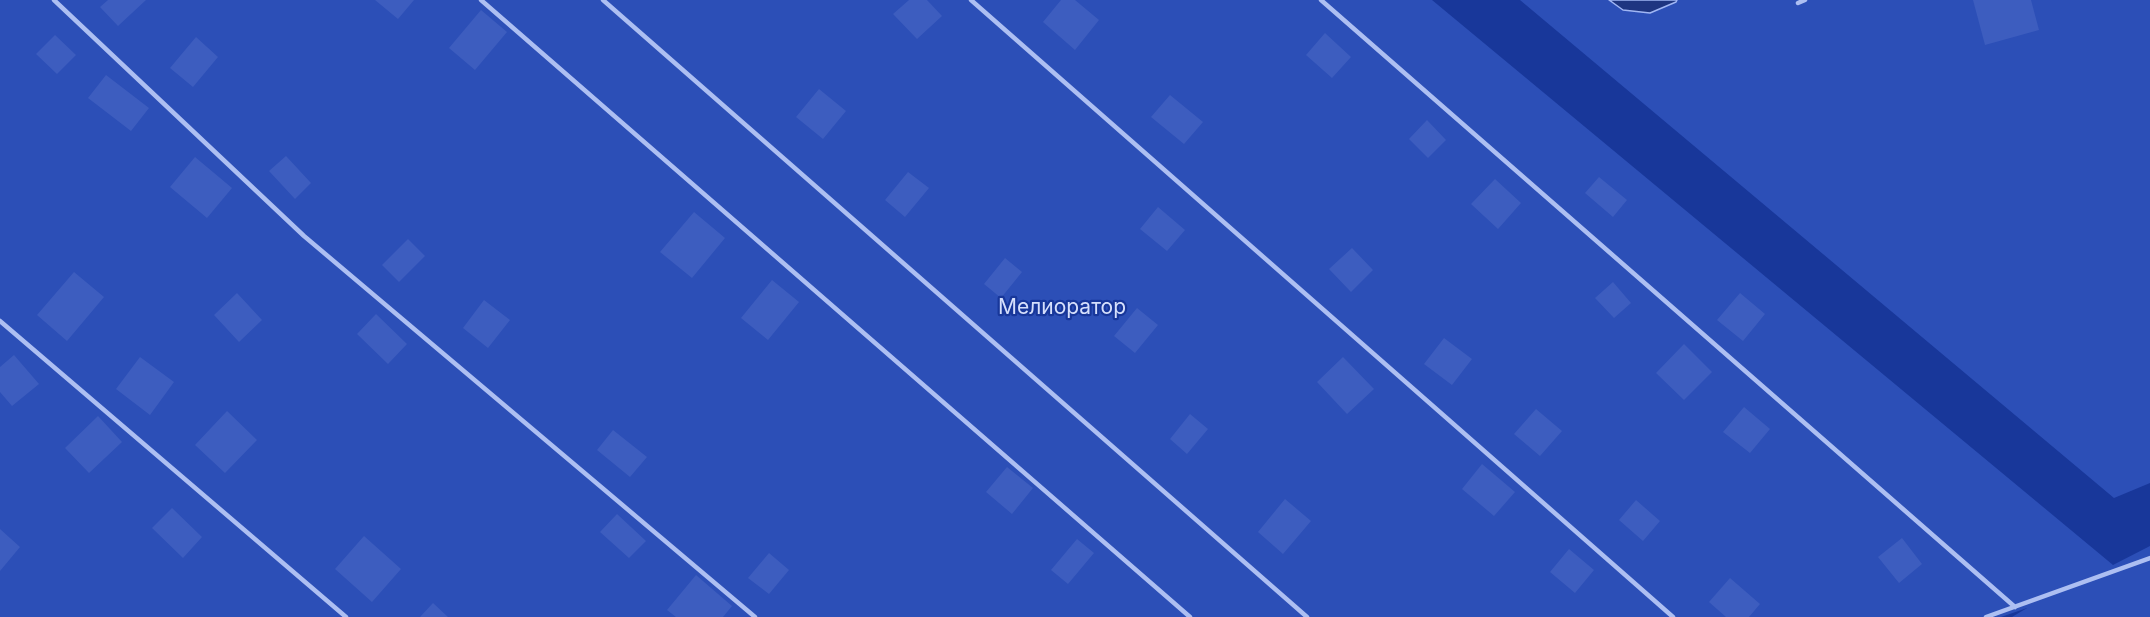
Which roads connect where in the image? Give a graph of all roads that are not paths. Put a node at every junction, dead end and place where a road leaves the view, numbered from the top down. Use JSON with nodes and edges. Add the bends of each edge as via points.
{"nodes":[{"id":1,"x":54,"y":0,"type":"edge"},
{"id":2,"x":481,"y":0,"type":"edge"},
{"id":3,"x":603,"y":0,"type":"edge"},
{"id":4,"x":971,"y":0,"type":"edge"},
{"id":5,"x":1321,"y":0,"type":"edge"},
{"id":6,"x":1805,"y":0,"type":"edge"},
{"id":7,"x":1798,"y":3,"type":"dead end"},
{"id":8,"x":0,"y":321,"type":"edge"},
{"id":9,"x":2150,"y":558,"type":"edge"},
{"id":10,"x":2015,"y":607,"type":"junction"},
{"id":11,"x":346,"y":617,"type":"edge"},
{"id":12,"x":755,"y":617,"type":"edge"},
{"id":13,"x":1190,"y":617,"type":"edge"},
{"id":14,"x":1307,"y":617,"type":"edge"},
{"id":15,"x":1673,"y":617,"type":"edge"},
{"id":16,"x":1986,"y":617,"type":"edge"}],
"edges":[{"from":1,"to":12,"type":"lane","via":[[304,236]]},
{"from":2,"to":13,"type":"lane"},
{"from":3,"to":14,"type":"lane"},
{"from":4,"to":15,"type":"lane"},
{"from":5,"to":10,"type":"lane"},
{"from":6,"to":7,"type":"lane"},
{"from":8,"to":11,"type":"lane"},
{"from":9,"to":10,"type":"lane"},
{"from":10,"to":16,"type":"lane"}]}
